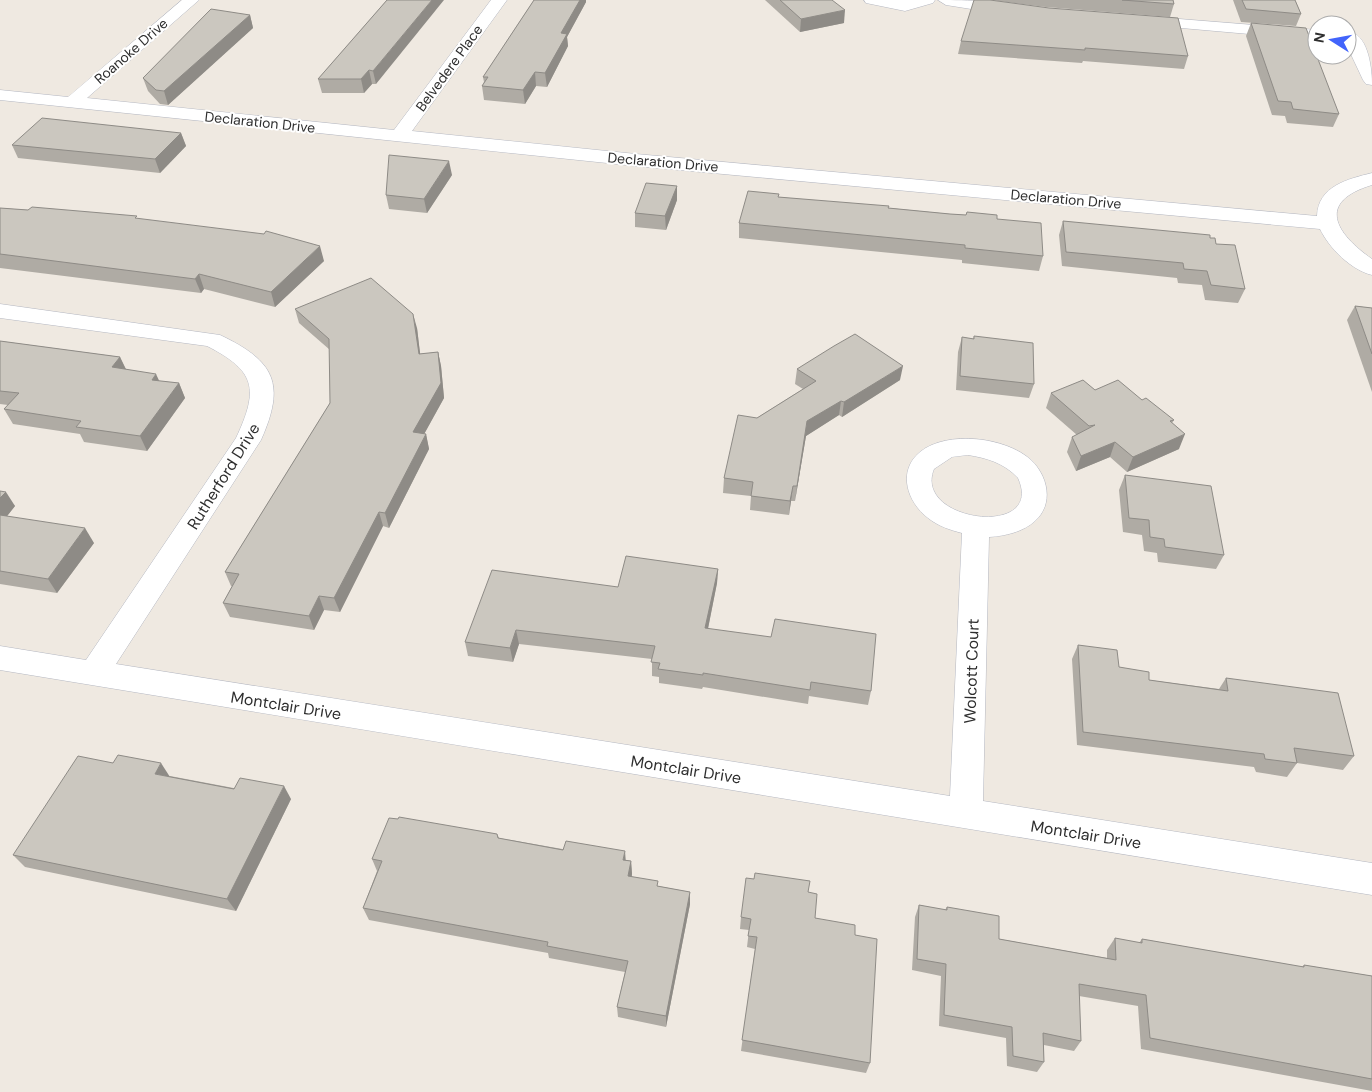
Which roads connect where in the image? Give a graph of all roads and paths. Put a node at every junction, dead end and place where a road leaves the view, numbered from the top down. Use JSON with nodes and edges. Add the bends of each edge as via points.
{"nodes":[{"id":1,"x":191,"y":0,"type":"edge"},
{"id":2,"x":499,"y":0,"type":"edge"},
{"id":3,"x":872,"y":0,"type":"edge"},
{"id":4,"x":927,"y":0,"type":"edge"},
{"id":5,"x":946,"y":0,"type":"edge"},
{"id":6,"x":1029,"y":12,"type":"edge"},
{"id":7,"x":1123,"y":20,"type":"edge"},
{"id":8,"x":1307,"y":34,"type":"edge"},
{"id":9,"x":1357,"y":38,"type":"edge"},
{"id":10,"x":1372,"y":39,"type":"edge"},
{"id":11,"x":1357,"y":52,"type":"edge"},
{"id":12,"x":1372,"y":80,"type":"edge"},
{"id":13,"x":0,"y":95,"type":"edge"},
{"id":14,"x":72,"y":102,"type":"junction"},
{"id":15,"x":399,"y":136,"type":"junction"},
{"id":16,"x":1372,"y":179,"type":"edge"},
{"id":17,"x":1326,"y":223,"type":"junction"},
{"id":18,"x":1372,"y":268,"type":"edge"},
{"id":19,"x":0,"y":311,"type":"edge"},
{"id":20,"x":976,"y":527,"type":"dead end"},
{"id":21,"x":0,"y":658,"type":"edge"},
{"id":22,"x":93,"y":674,"type":"junction"},
{"id":23,"x":966,"y":814,"type":"junction"},
{"id":24,"x":1372,"y":879,"type":"edge"}],
"edges":[{"from":1,"to":14,"type":"street","name":"Roanoke Drive"},
{"from":2,"to":15,"type":"street","name":"Belvedere Place"},
{"from":3,"to":4,"type":"street","via":[[905,6]]},
{"from":5,"to":6,"type":"street"},
{"from":7,"to":8,"type":"street"},
{"from":9,"to":10,"type":"street"},
{"from":11,"to":12,"type":"street"},
{"from":13,"to":14,"type":"street","name":"Declaration Drive"},
{"from":14,"to":15,"type":"street","name":"Declaration Drive"},
{"from":15,"to":17,"type":"street","name":"Declaration Drive"},
{"from":16,"to":17,"type":"street","via":[[1352,184],[1332,196],[1327,205]]},
{"from":17,"to":18,"type":"street","via":[[1343,247]]},
{"from":19,"to":22,"type":"street","name":"Rutherford Drive","via":[[212,340],[235,350],[253,365],[264,390],[260,417],[248,440]]},
{"from":20,"to":23,"type":"street","name":"Wolcott Court"},
{"from":21,"to":22,"type":"street","name":"Montclair Drive"},
{"from":22,"to":23,"type":"street","name":"Montclair Drive"},
{"from":23,"to":24,"type":"street","name":"Montclair Drive"}]}
